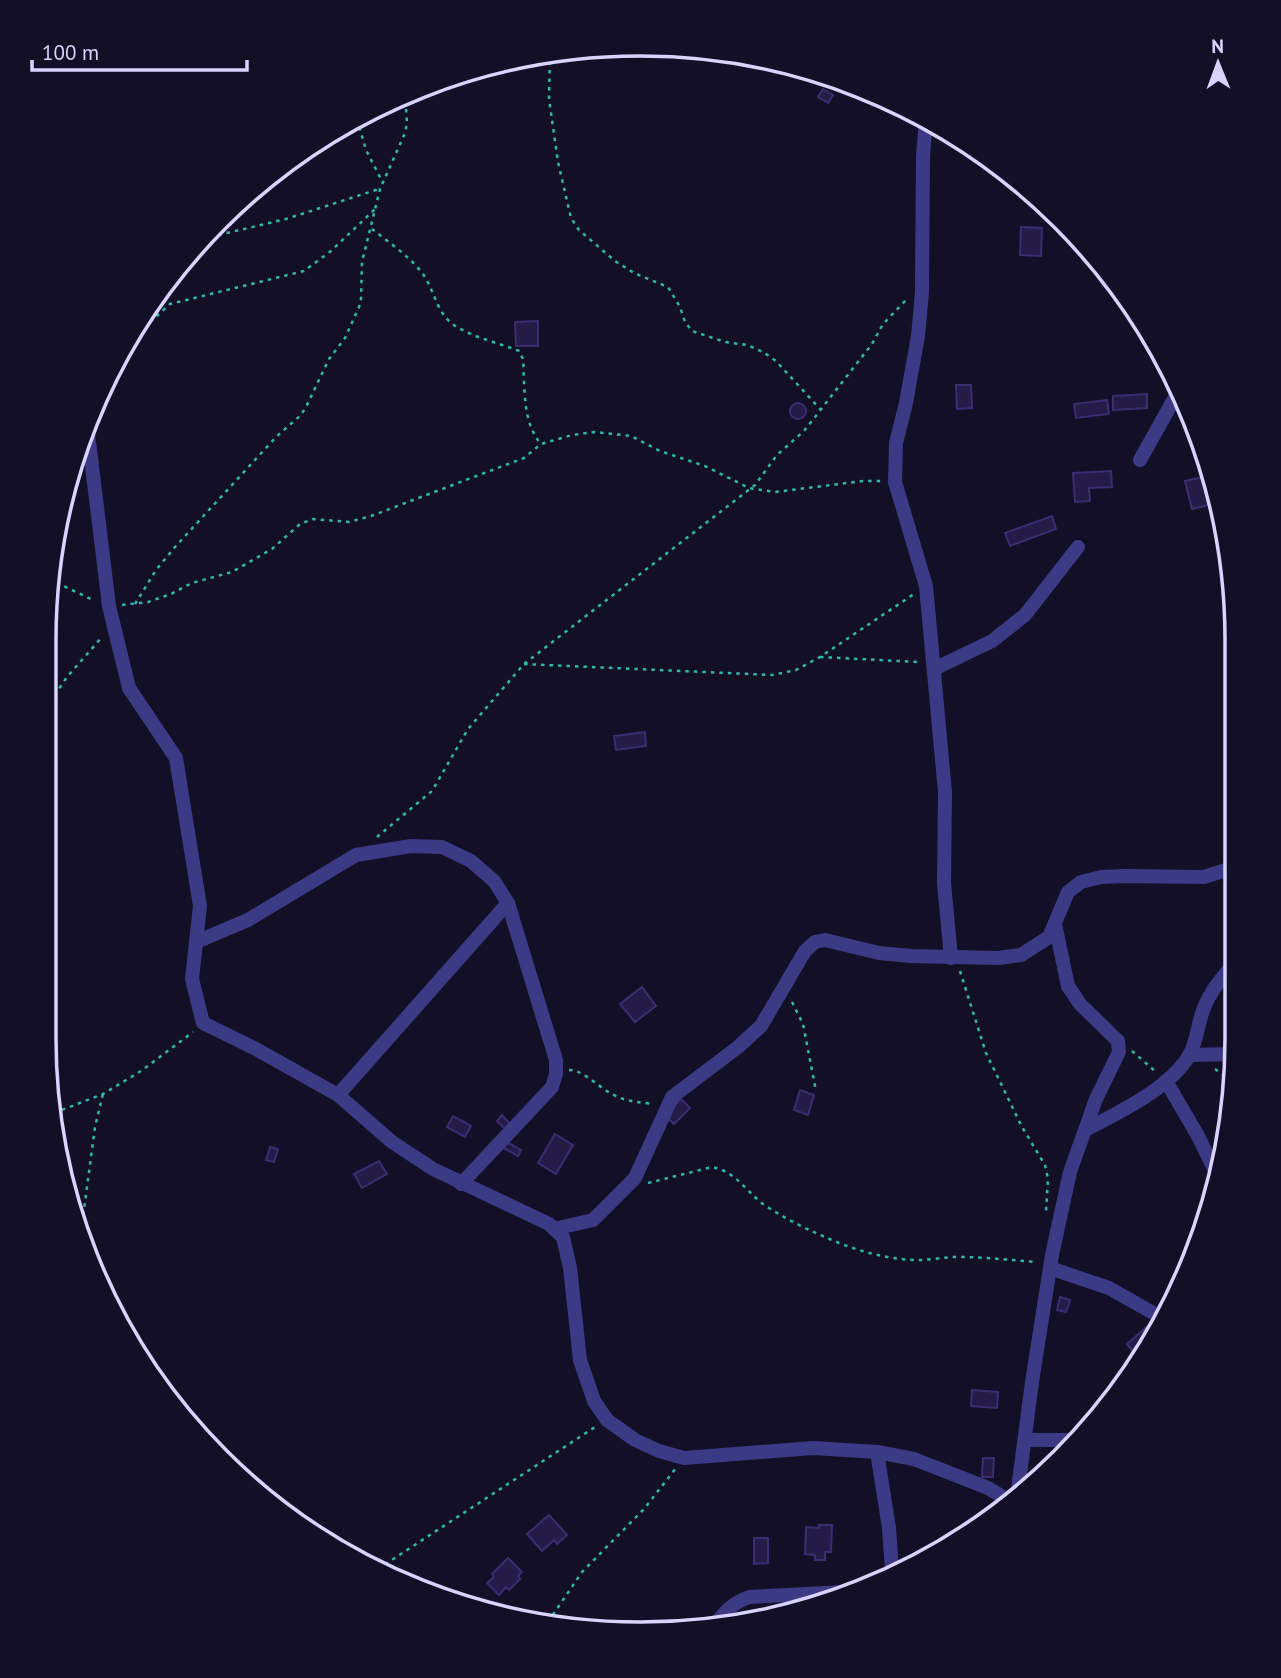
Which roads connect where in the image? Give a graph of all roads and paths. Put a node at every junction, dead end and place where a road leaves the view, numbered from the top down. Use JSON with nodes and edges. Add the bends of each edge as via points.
{"nodes":[{"id":1,"x":550,"y":63,"type":"edge"},
{"id":2,"x":406,"y":105,"type":"edge"},
{"id":3,"x":360,"y":128,"type":"edge"},
{"id":4,"x":925,"y":130,"type":"edge"},
{"id":5,"x":383,"y":183,"type":"junction"},
{"id":6,"x":380,"y":189,"type":"junction"},
{"id":7,"x":377,"y":208,"type":"junction"},
{"id":8,"x":371,"y":228,"type":"junction"},
{"id":9,"x":220,"y":235,"type":"edge"},
{"id":10,"x":907,"y":300,"type":"dead end"},
{"id":11,"x":152,"y":320,"type":"edge"},
{"id":12,"x":1173,"y":400,"type":"edge"},
{"id":13,"x":821,"y":410,"type":"junction"},
{"id":14,"x":541,"y":444,"type":"junction"},
{"id":15,"x":89,"y":446,"type":"edge"},
{"id":16,"x":1140,"y":460,"type":"dead end"},
{"id":17,"x":895,"y":482,"type":"junction"},
{"id":18,"x":749,"y":488,"type":"junction"},
{"id":19,"x":1078,"y":547,"type":"dead end"},
{"id":20,"x":59,"y":584,"type":"edge"},
{"id":21,"x":926,"y":586,"type":"junction"},
{"id":22,"x":135,"y":604,"type":"junction"},
{"id":23,"x":108,"y":606,"type":"junction"},
{"id":24,"x":113,"y":624,"type":"junction"},
{"id":25,"x":820,"y":657,"type":"junction"},
{"id":26,"x":524,"y":664,"type":"junction"},
{"id":27,"x":934,"y":666,"type":"junction"},
{"id":28,"x":56,"y":693,"type":"edge"},
{"id":29,"x":356,"y":855,"type":"junction"},
{"id":30,"x":1225,"y":869,"type":"edge"},
{"id":31,"x":508,"y":903,"type":"junction"},
{"id":32,"x":1055,"y":925,"type":"junction"},
{"id":33,"x":196,"y":942,"type":"junction"},
{"id":34,"x":954,"y":958,"type":"junction"},
{"id":35,"x":1225,"y":975,"type":"edge"},
{"id":36,"x":784,"y":987,"type":"junction"},
{"id":37,"x":203,"y":1023,"type":"junction"},
{"id":38,"x":1118,"y":1041,"type":"junction"},
{"id":39,"x":1225,"y":1054,"type":"edge"},
{"id":40,"x":1189,"y":1055,"type":"junction"},
{"id":41,"x":556,"y":1074,"type":"junction"},
{"id":42,"x":1166,"y":1081,"type":"junction"},
{"id":43,"x":816,"y":1091,"type":"dead end"},
{"id":44,"x":103,"y":1094,"type":"junction"},
{"id":45,"x":338,"y":1095,"type":"junction"},
{"id":46,"x":61,"y":1110,"type":"edge"},
{"id":47,"x":667,"y":1110,"type":"junction"},
{"id":48,"x":1085,"y":1130,"type":"junction"},
{"id":49,"x":1211,"y":1163,"type":"edge"},
{"id":50,"x":461,"y":1184,"type":"junction"},
{"id":51,"x":638,"y":1185,"type":"dead end"},
{"id":52,"x":83,"y":1212,"type":"edge"},
{"id":53,"x":1046,"y":1214,"type":"dead end"},
{"id":54,"x":554,"y":1229,"type":"junction"},
{"id":55,"x":1051,"y":1265,"type":"junction"},
{"id":56,"x":1156,"y":1314,"type":"edge"},
{"id":57,"x":607,"y":1420,"type":"junction"},
{"id":58,"x":1026,"y":1440,"type":"junction"},
{"id":59,"x":1064,"y":1440,"type":"edge"},
{"id":60,"x":877,"y":1452,"type":"junction"},
{"id":61,"x":684,"y":1458,"type":"junction"},
{"id":62,"x":1019,"y":1482,"type":"edge"},
{"id":63,"x":1002,"y":1496,"type":"edge"},
{"id":64,"x":386,"y":1564,"type":"edge"},
{"id":65,"x":892,"y":1565,"type":"edge"},
{"id":66,"x":821,"y":1593,"type":"edge"},
{"id":67,"x":553,"y":1615,"type":"edge"},
{"id":68,"x":721,"y":1616,"type":"edge"}],
"edges":[{"from":1,"to":13,"type":"path","via":[[549,99],[558,162],[570,218],[579,230],[615,261],[668,287],[692,331],[763,352]]},
{"from":2,"to":5,"type":"path","via":[[405,133]]},
{"from":3,"to":5,"type":"path"},
{"from":4,"to":17,"type":"street","via":[[922,292],[916,349],[895,443]]},
{"from":5,"to":6,"type":"path"},
{"from":6,"to":7,"type":"path"},
{"from":6,"to":9,"type":"path"},
{"from":7,"to":8,"type":"path"},
{"from":7,"to":11,"type":"path","via":[[304,271],[170,304]]},
{"from":8,"to":14,"type":"path","via":[[419,268],[437,305],[456,327],[519,351],[531,433]]},
{"from":8,"to":22,"type":"path","via":[[362,262],[359,307],[301,415],[175,547]]},
{"from":10,"to":13,"type":"path","via":[[883,324]]},
{"from":12,"to":16,"type":"street"},
{"from":13,"to":18,"type":"path"},
{"from":14,"to":18,"type":"path","via":[[595,432],[631,436]]},
{"from":14,"to":22,"type":"path","via":[[524,458],[372,516],[349,522],[320,518],[300,524],[272,549],[232,572]]},
{"from":15,"to":23,"type":"street"},
{"from":17,"to":18,"type":"path","via":[[863,481],[775,492]]},
{"from":17,"to":21,"type":"street"},
{"from":18,"to":26,"type":"path"},
{"from":19,"to":27,"type":"street","via":[[1025,615],[992,641]]},
{"from":20,"to":23,"type":"path"},
{"from":21,"to":25,"type":"path"},
{"from":21,"to":27,"type":"street"},
{"from":22,"to":23,"type":"path"},
{"from":23,"to":24,"type":"street"},
{"from":24,"to":28,"type":"path"},
{"from":24,"to":33,"type":"street","via":[[129,688],[176,758],[200,906]]},
{"from":25,"to":26,"type":"path","via":[[796,670],[772,675]]},
{"from":25,"to":27,"type":"path"},
{"from":26,"to":29,"type":"path","via":[[468,729],[432,791]]},
{"from":27,"to":34,"type":"street","via":[[946,792],[944,883]]},
{"from":29,"to":31,"type":"street","via":[[411,846],[442,847],[471,861],[494,881]]},
{"from":29,"to":33,"type":"street","via":[[248,920]]},
{"from":30,"to":32,"type":"street","via":[[1203,877],[1125,876],[1081,882],[1068,892]]},
{"from":31,"to":41,"type":"street","via":[[556,1060]]},
{"from":31,"to":45,"type":"street"},
{"from":32,"to":34,"type":"street","via":[[1049,937],[1021,955]]},
{"from":32,"to":38,"type":"street","via":[[1068,986]]},
{"from":33,"to":37,"type":"street","via":[[192,979]]},
{"from":34,"to":36,"type":"street","via":[[879,953],[825,940],[805,951]]},
{"from":34,"to":53,"type":"path","via":[[986,1053],[1021,1127],[1045,1165]]},
{"from":35,"to":40,"type":"street","via":[[1207,999]]},
{"from":36,"to":43,"type":"path","via":[[803,1024]]},
{"from":36,"to":47,"type":"street","via":[[761,1026],[677,1091]]},
{"from":37,"to":44,"type":"path","via":[[141,1072]]},
{"from":37,"to":45,"type":"street"},
{"from":38,"to":42,"type":"path"},
{"from":38,"to":48,"type":"street","via":[[1119,1052]]},
{"from":39,"to":40,"type":"street"},
{"from":40,"to":42,"type":"street"},
{"from":41,"to":47,"type":"path","via":[[574,1069],[613,1095]]},
{"from":41,"to":50,"type":"street","via":[[552,1087]]},
{"from":42,"to":48,"type":"street"},
{"from":42,"to":49,"type":"street"},
{"from":44,"to":46,"type":"path"},
{"from":44,"to":52,"type":"path"},
{"from":45,"to":50,"type":"street","via":[[392,1142]]},
{"from":47,"to":54,"type":"street","via":[[635,1178],[593,1220]]},
{"from":48,"to":55,"type":"street","via":[[1070,1172]]},
{"from":50,"to":54,"type":"street"},
{"from":51,"to":55,"type":"path","via":[[712,1167],[737,1179],[779,1214],[852,1248],[889,1258],[955,1257]]},
{"from":54,"to":57,"type":"street","via":[[563,1237],[570,1268],[580,1360],[594,1401]]},
{"from":55,"to":56,"type":"street","via":[[1109,1288]]},
{"from":55,"to":58,"type":"street"},
{"from":57,"to":61,"type":"street","via":[[635,1440]]},
{"from":57,"to":64,"type":"path"},
{"from":58,"to":59,"type":"street"},
{"from":58,"to":62,"type":"street"},
{"from":60,"to":61,"type":"street","via":[[813,1448]]},
{"from":60,"to":63,"type":"street","via":[[927,1464]]},
{"from":60,"to":65,"type":"street"},
{"from":61,"to":67,"type":"path","via":[[643,1510],[582,1572]]},
{"from":66,"to":68,"type":"street","via":[[749,1597]]}]}
